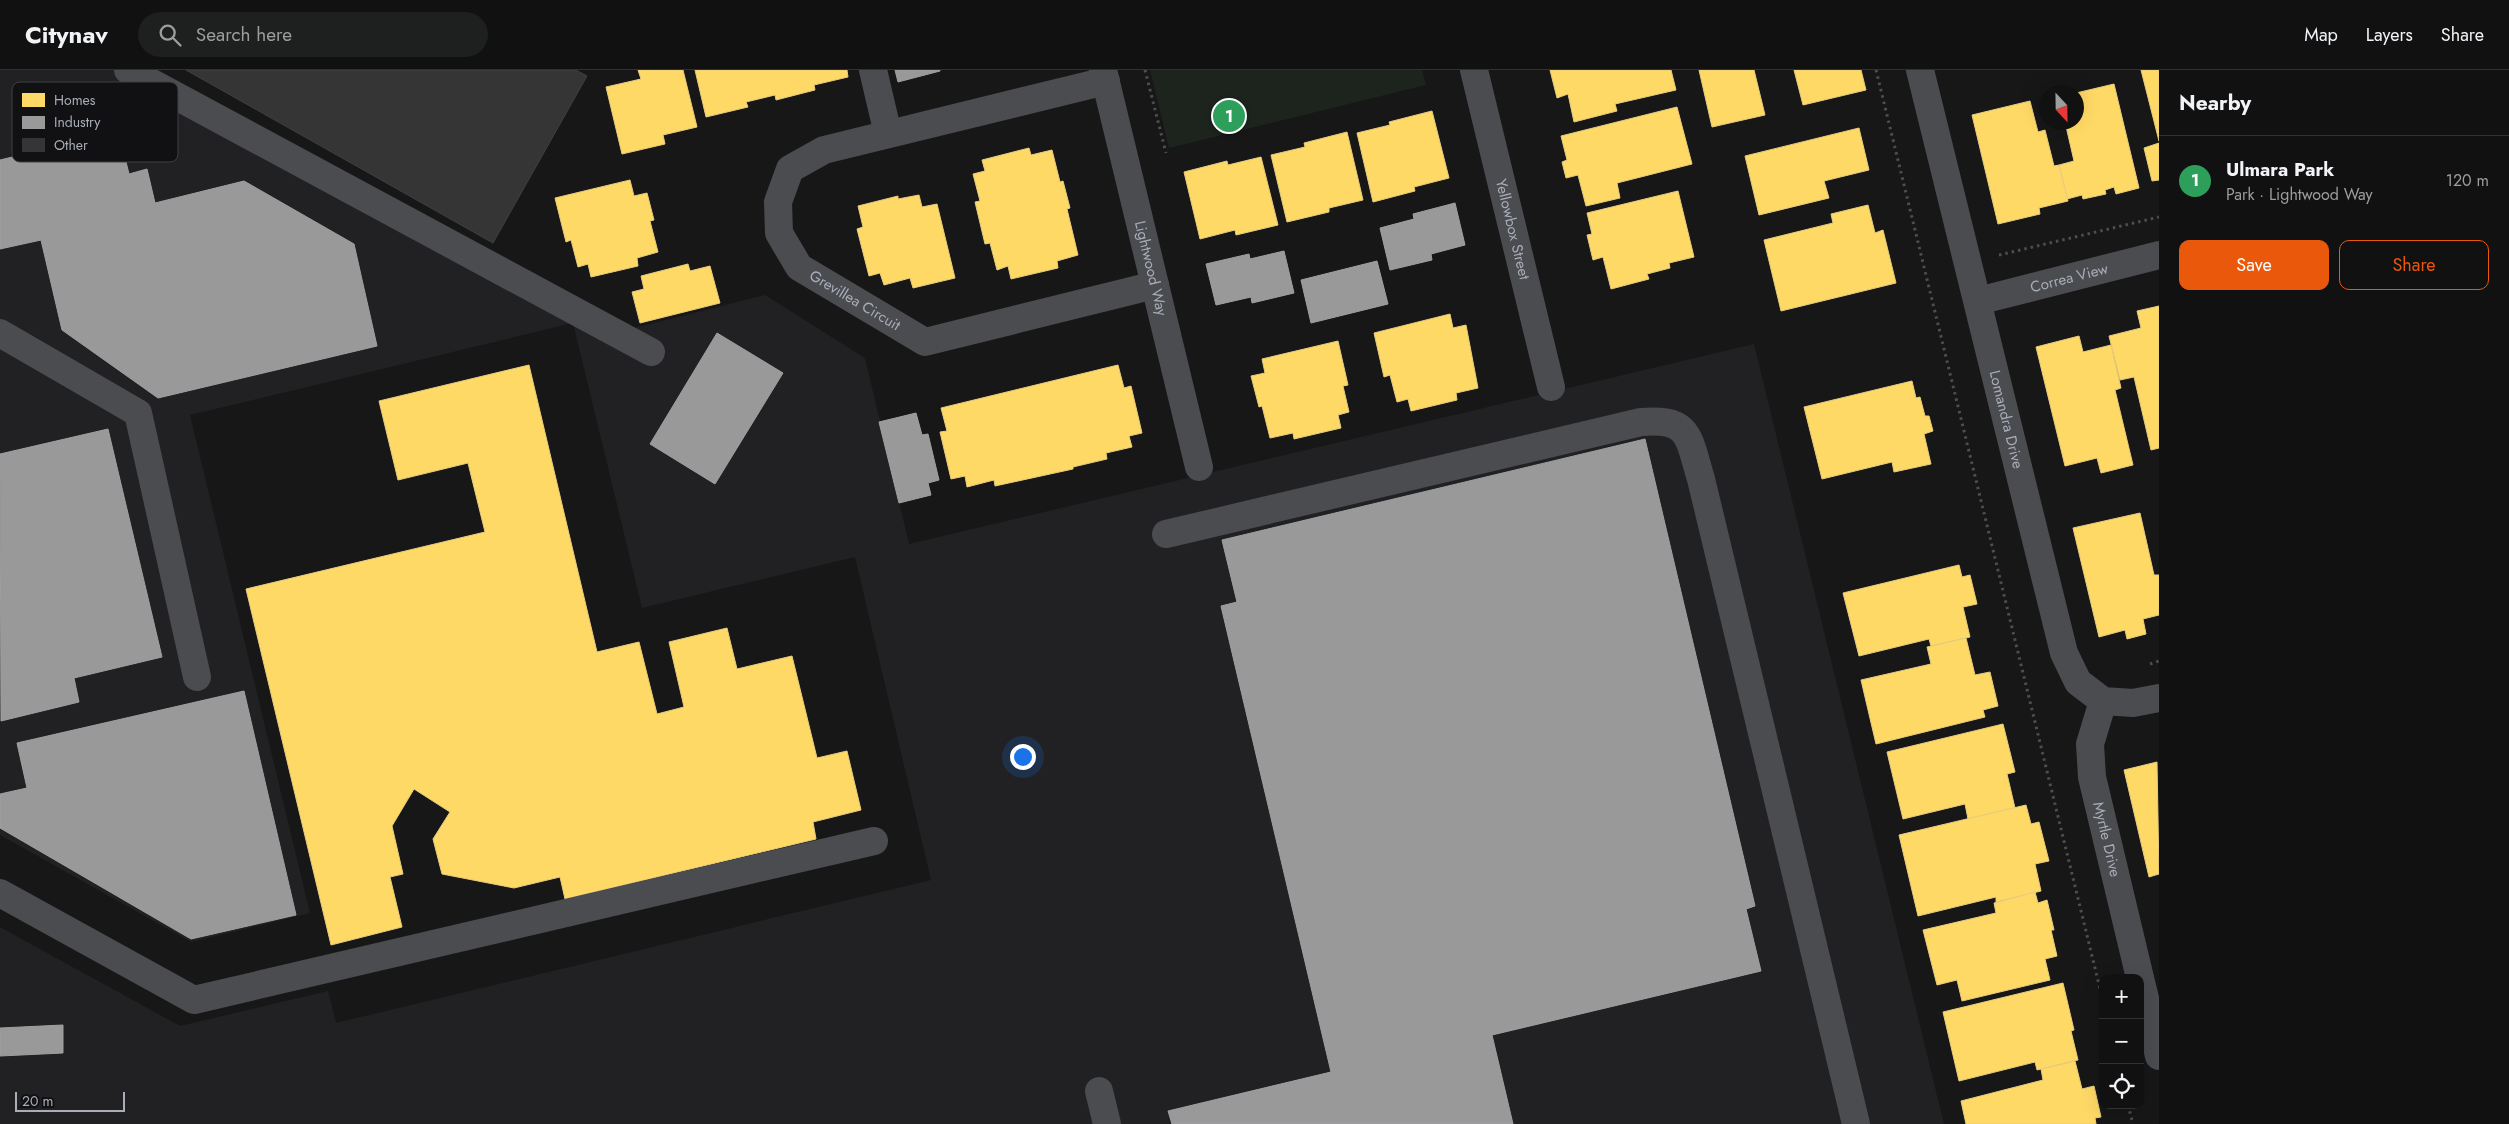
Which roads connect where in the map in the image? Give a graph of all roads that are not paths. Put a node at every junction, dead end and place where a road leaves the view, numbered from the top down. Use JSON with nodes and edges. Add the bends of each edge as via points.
{"nodes":[{"id":1,"x":128,"y":70,"type":"edge"},
{"id":2,"x":873,"y":70,"type":"edge"},
{"id":3,"x":1474,"y":70,"type":"edge"},
{"id":4,"x":1920,"y":70,"type":"edge"},
{"id":5,"x":1105,"y":76,"type":"edge"},
{"id":6,"x":150,"y":82,"type":"edge"},
{"id":7,"x":178,"y":97,"type":"edge"},
{"id":8,"x":888,"y":134,"type":"junction"},
{"id":9,"x":2159,"y":255,"type":"edge"},
{"id":10,"x":1155,"y":285,"type":"junction"},
{"id":11,"x":1978,"y":300,"type":"junction"},
{"id":12,"x":0,"y":333,"type":"edge"},
{"id":13,"x":651,"y":352,"type":"dead end"},
{"id":14,"x":1550,"y":387,"type":"dead end"},
{"id":15,"x":1199,"y":467,"type":"dead end"},
{"id":16,"x":1166,"y":534,"type":"dead end"},
{"id":17,"x":197,"y":677,"type":"dead end"},
{"id":18,"x":2159,"y":698,"type":"edge"},
{"id":19,"x":2103,"y":701,"type":"junction"},
{"id":20,"x":874,"y":841,"type":"dead end"},
{"id":21,"x":0,"y":893,"type":"edge"},
{"id":22,"x":2139,"y":974,"type":"edge"},
{"id":23,"x":2144,"y":994,"type":"edge"},
{"id":24,"x":2159,"y":1056,"type":"edge"},
{"id":25,"x":1099,"y":1091,"type":"dead end"},
{"id":26,"x":1107,"y":1124,"type":"edge"},
{"id":27,"x":1856,"y":1124,"type":"edge"}],
"edges":[{"from":1,"to":6,"type":"street"},
{"from":2,"to":8,"type":"street"},
{"from":3,"to":14,"type":"street","name":"Yellowbox Street"},
{"from":4,"to":11,"type":"street","name":"Lomandra Drive"},
{"from":5,"to":8,"type":"street","name":"Grevillea Circuit"},
{"from":5,"to":10,"type":"street","name":"Lightwood Way"},
{"from":7,"to":13,"type":"street"},
{"from":8,"to":10,"type":"street","name":"Grevillea Circuit","via":[[824,150],[790,169],[778,202],[779,232],[798,267],[925,342]]},
{"from":9,"to":11,"type":"street","name":"Correa View"},
{"from":10,"to":15,"type":"street","name":"Lightwood Way"},
{"from":11,"to":19,"type":"street","name":"Lomandra Drive","via":[[2064,653],[2078,682]]},
{"from":12,"to":17,"type":"street","via":[[138,413]]},
{"from":16,"to":27,"type":"street","via":[[1641,422],[1663,420],[1678,424],[1688,437],[1701,479]]},
{"from":18,"to":19,"type":"street","via":[[2133,703]]},
{"from":19,"to":22,"type":"street","name":"Myrtle Drive","via":[[2090,744],[2092,777]]},
{"from":20,"to":21,"type":"street","via":[[194,1000]]},
{"from":23,"to":24,"type":"street","name":"Myrtle Drive"},
{"from":25,"to":26,"type":"street"}]}
